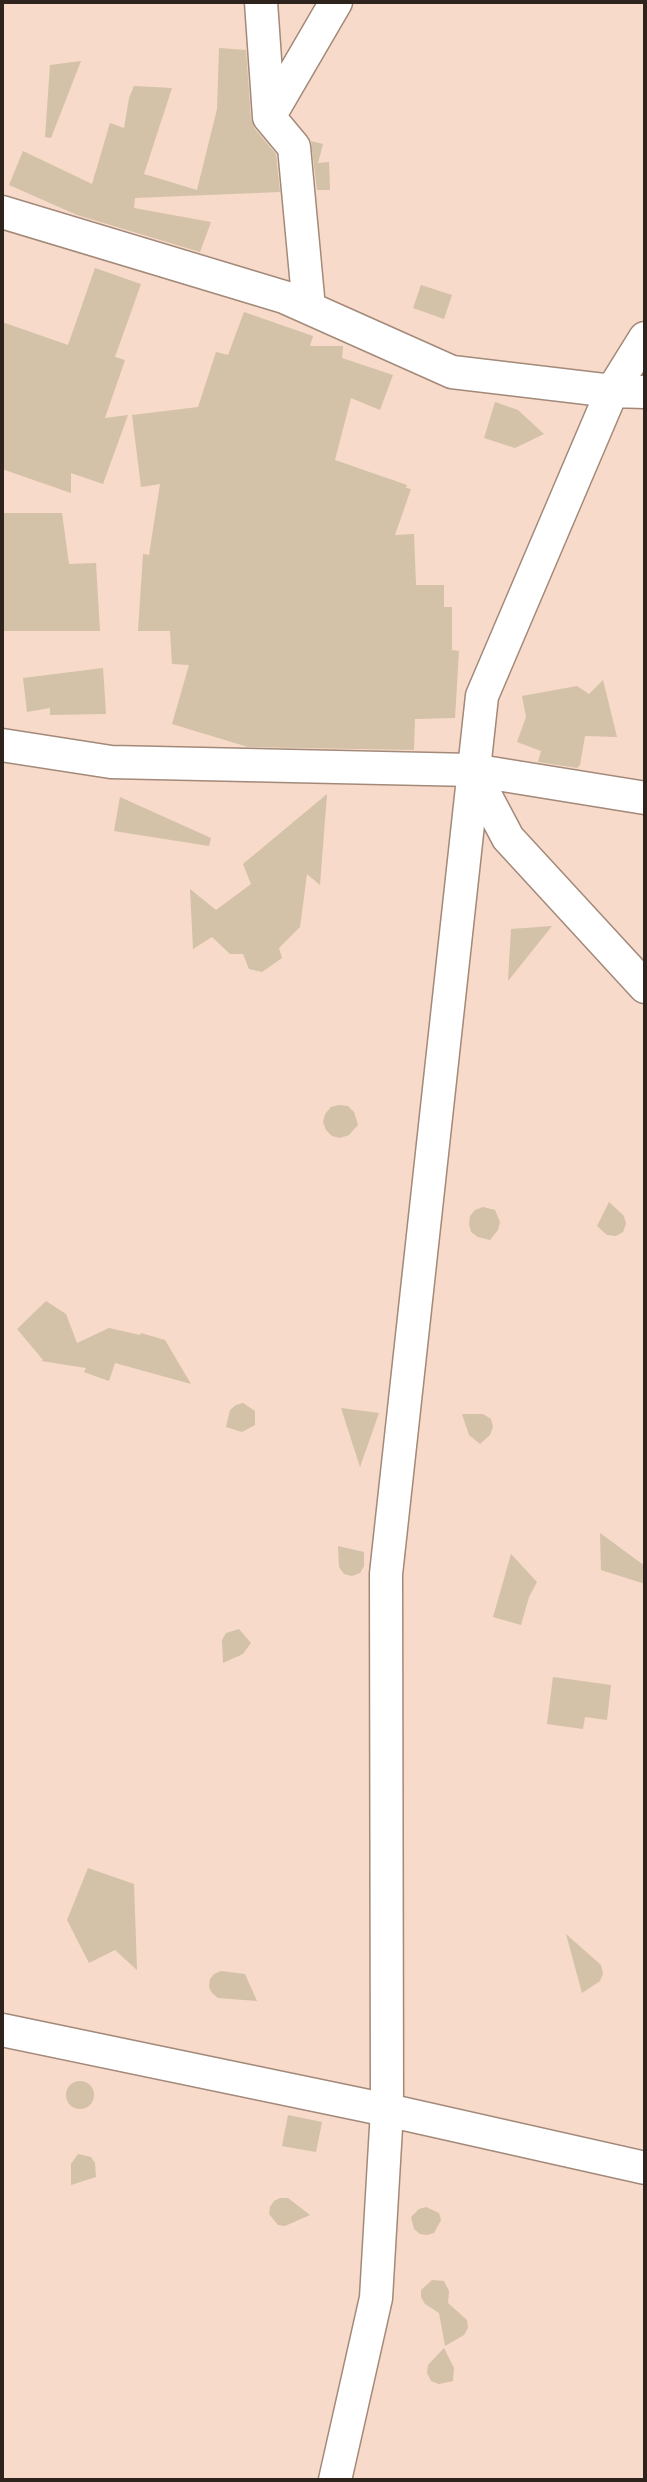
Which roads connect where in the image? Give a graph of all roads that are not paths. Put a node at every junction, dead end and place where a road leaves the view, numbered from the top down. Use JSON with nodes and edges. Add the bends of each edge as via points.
{"nodes":[{"id":1,"x":261,"y":2,"type":"edge"},
{"id":2,"x":336,"y":2,"type":"edge"},
{"id":3,"x":269,"y":117,"type":"junction"},
{"id":4,"x":2,"y":212,"type":"edge"},
{"id":5,"x":309,"y":308,"type":"junction"},
{"id":6,"x":645,"y":338,"type":"edge"},
{"id":7,"x":612,"y":391,"type":"junction"},
{"id":8,"x":645,"y":392,"type":"edge"},
{"id":9,"x":2,"y":745,"type":"edge"},
{"id":10,"x":472,"y":770,"type":"junction"},
{"id":11,"x":645,"y":798,"type":"edge"},
{"id":12,"x":645,"y":987,"type":"edge"},
{"id":13,"x":2,"y":2030,"type":"edge"},
{"id":14,"x":387,"y":2110,"type":"junction"},
{"id":15,"x":645,"y":2168,"type":"edge"},
{"id":16,"x":334,"y":2480,"type":"edge"}],
"edges":[{"from":1,"to":3,"type":"street"},
{"from":2,"to":3,"type":"street"},
{"from":3,"to":5,"type":"street","via":[[294,147]]},
{"from":4,"to":5,"type":"street"},
{"from":5,"to":7,"type":"street","via":[[452,372]]},
{"from":6,"to":7,"type":"street"},
{"from":7,"to":8,"type":"street"},
{"from":7,"to":10,"type":"street","via":[[482,696]]},
{"from":9,"to":10,"type":"street","via":[[111,762]]},
{"from":10,"to":11,"type":"street"},
{"from":10,"to":12,"type":"street","via":[[508,838]]},
{"from":10,"to":14,"type":"street","via":[[386,1574]]},
{"from":13,"to":14,"type":"street"},
{"from":14,"to":15,"type":"street"},
{"from":14,"to":16,"type":"street","via":[[376,2298]]}]}
